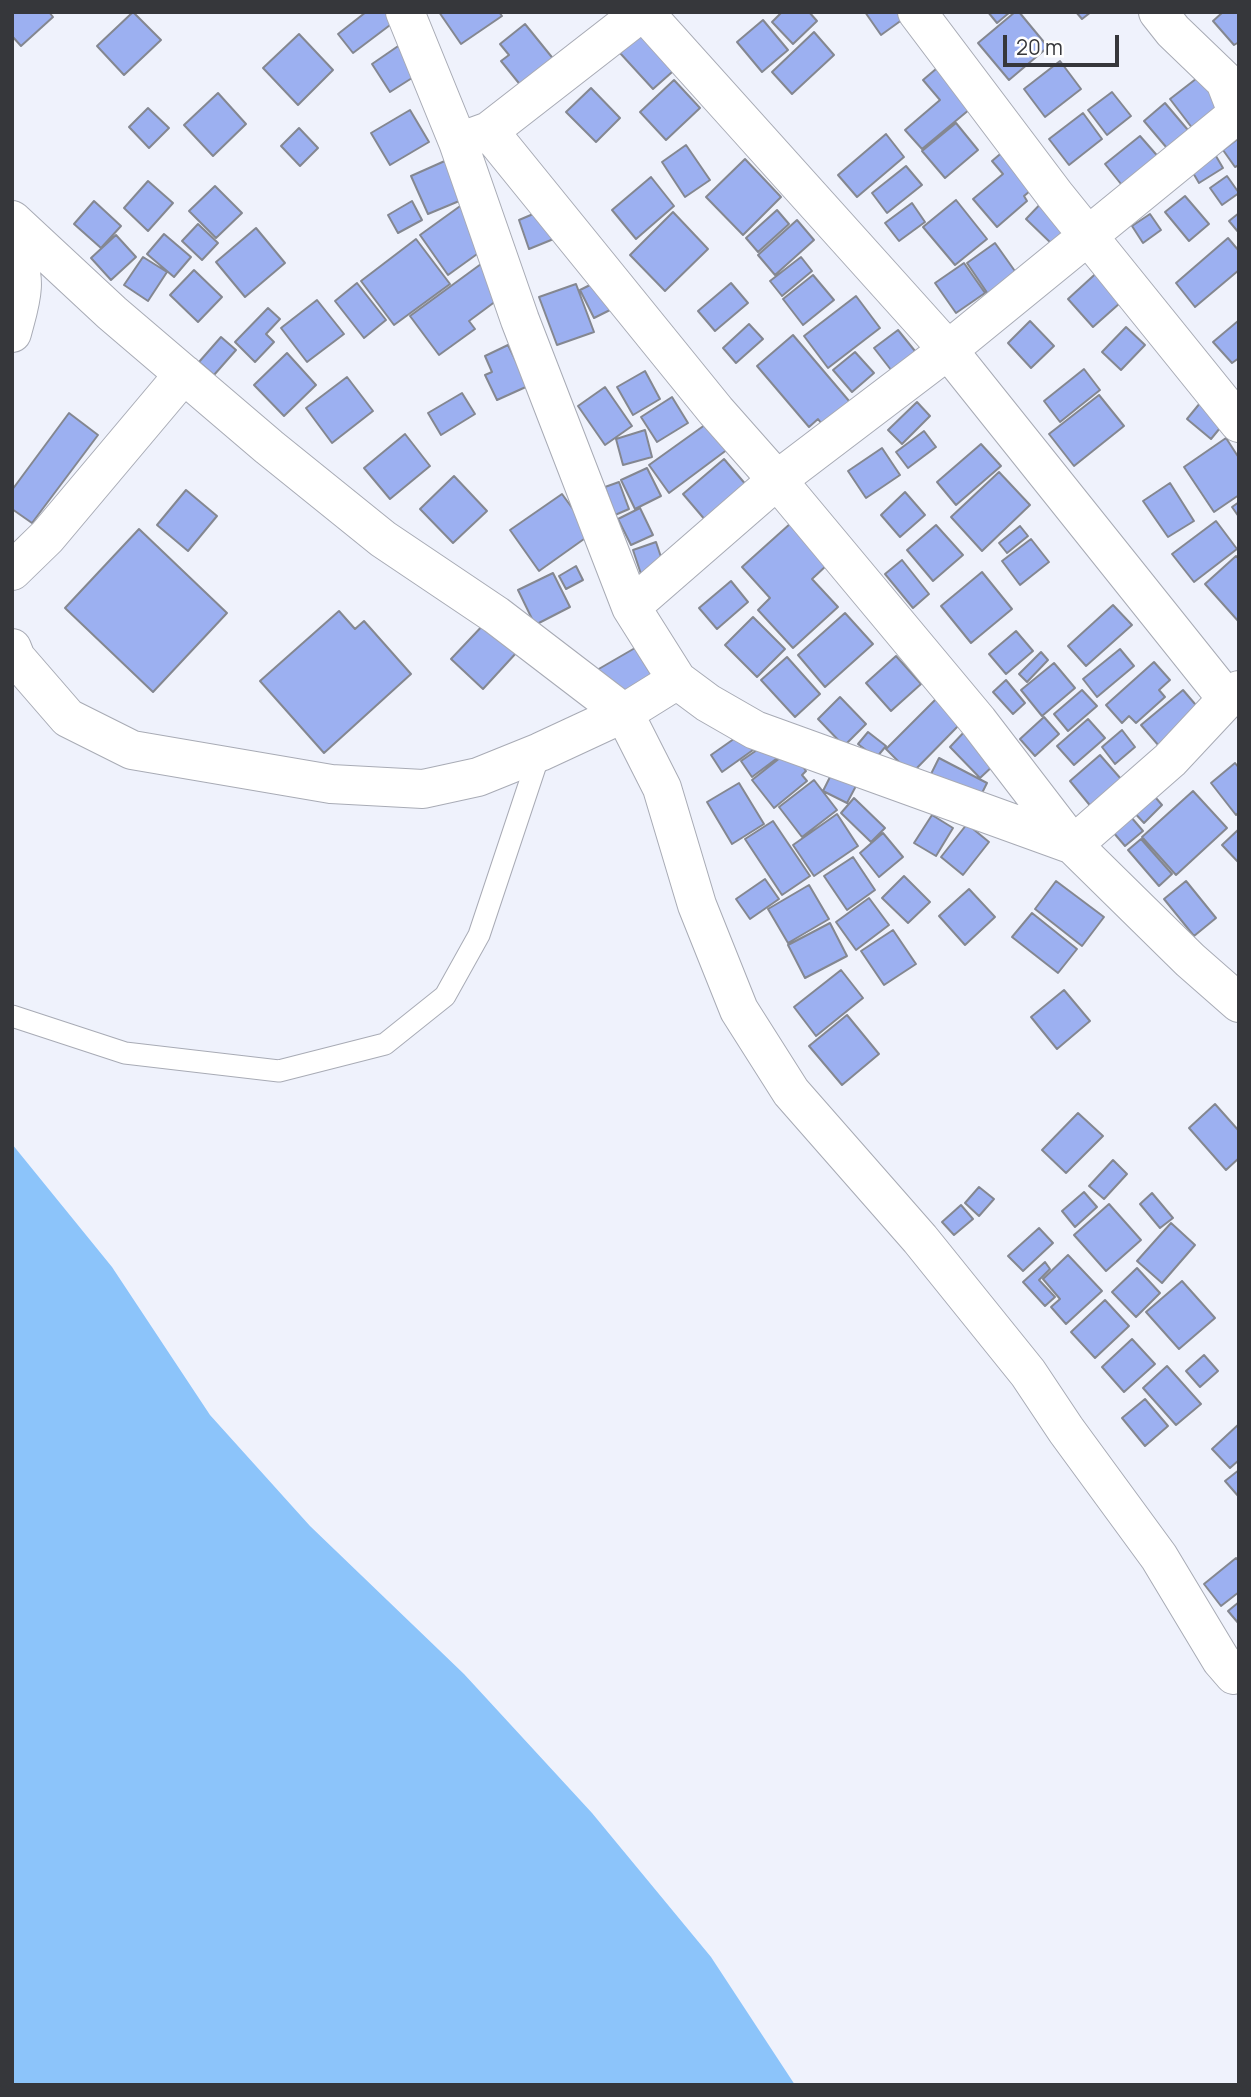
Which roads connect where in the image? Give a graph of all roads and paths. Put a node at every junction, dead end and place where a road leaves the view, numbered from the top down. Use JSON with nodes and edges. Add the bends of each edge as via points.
{"nodes":[{"id":1,"x":405,"y":12,"type":"edge"},
{"id":2,"x":643,"y":12,"type":"edge"},
{"id":3,"x":916,"y":12,"type":"edge"},
{"id":4,"x":1158,"y":12,"type":"edge"},
{"id":5,"x":1237,"y":116,"type":"edge"},
{"id":6,"x":474,"y":136,"type":"junction"},
{"id":7,"x":12,"y":220,"type":"edge"},
{"id":8,"x":1087,"y":235,"type":"junction"},
{"id":9,"x":12,"y":255,"type":"edge"},
{"id":10,"x":12,"y":333,"type":"edge"},
{"id":11,"x":948,"y":350,"type":"junction"},
{"id":12,"x":184,"y":374,"type":"junction"},
{"id":13,"x":1239,"y":423,"type":"edge"},
{"id":14,"x":777,"y":480,"type":"junction"},
{"id":15,"x":12,"y":571,"type":"edge"},
{"id":16,"x":631,"y":607,"type":"junction"},
{"id":17,"x":12,"y":649,"type":"edge"},
{"id":18,"x":677,"y":680,"type":"junction"},
{"id":19,"x":1233,"y":694,"type":"edge"},
{"id":20,"x":624,"y":713,"type":"junction"},
{"id":21,"x":540,"y":752,"type":"junction"},
{"id":22,"x":1073,"y":845,"type":"junction"},
{"id":23,"x":1239,"y":1003,"type":"edge"},
{"id":24,"x":12,"y":1016,"type":"edge"},
{"id":25,"x":1239,"y":1672,"type":"edge"}],
"edges":[{"from":1,"to":6,"type":"street"},
{"from":2,"to":6,"type":"street"},
{"from":2,"to":11,"type":"street"},
{"from":3,"to":8,"type":"street"},
{"from":4,"to":5,"type":"street","via":[[1225,81]]},
{"from":5,"to":8,"type":"street"},
{"from":6,"to":14,"type":"street","via":[[604,275]]},
{"from":6,"to":16,"type":"street","via":[[520,320]]},
{"from":7,"to":12,"type":"street"},
{"from":8,"to":11,"type":"street"},
{"from":8,"to":13,"type":"street"},
{"from":9,"to":10,"type":"street","via":[[19,262],[23,292]]},
{"from":11,"to":14,"type":"street"},
{"from":11,"to":19,"type":"street"},
{"from":12,"to":15,"type":"street","via":[[47,537]]},
{"from":12,"to":20,"type":"street","via":[[383,539],[496,615]]},
{"from":14,"to":16,"type":"street"},
{"from":14,"to":22,"type":"street","via":[[978,721]]},
{"from":16,"to":18,"type":"street"},
{"from":17,"to":21,"type":"street","via":[[68,718],[132,750],[331,784],[423,789],[478,777]]},
{"from":18,"to":20,"type":"street"},
{"from":18,"to":22,"type":"street","via":[[755,730]]},
{"from":19,"to":22,"type":"street","via":[[1170,760]]},
{"from":20,"to":21,"type":"street"},
{"from":20,"to":25,"type":"street","via":[[662,789],[696,905],[739,1010],[790,1092],[920,1240],[1028,1373],[1159,1557],[1221,1660],[1234,1675]]},
{"from":21,"to":24,"type":"lane","via":[[479,935],[445,996],[385,1044],[279,1071],[125,1053]]},
{"from":22,"to":23,"type":"street"}]}
